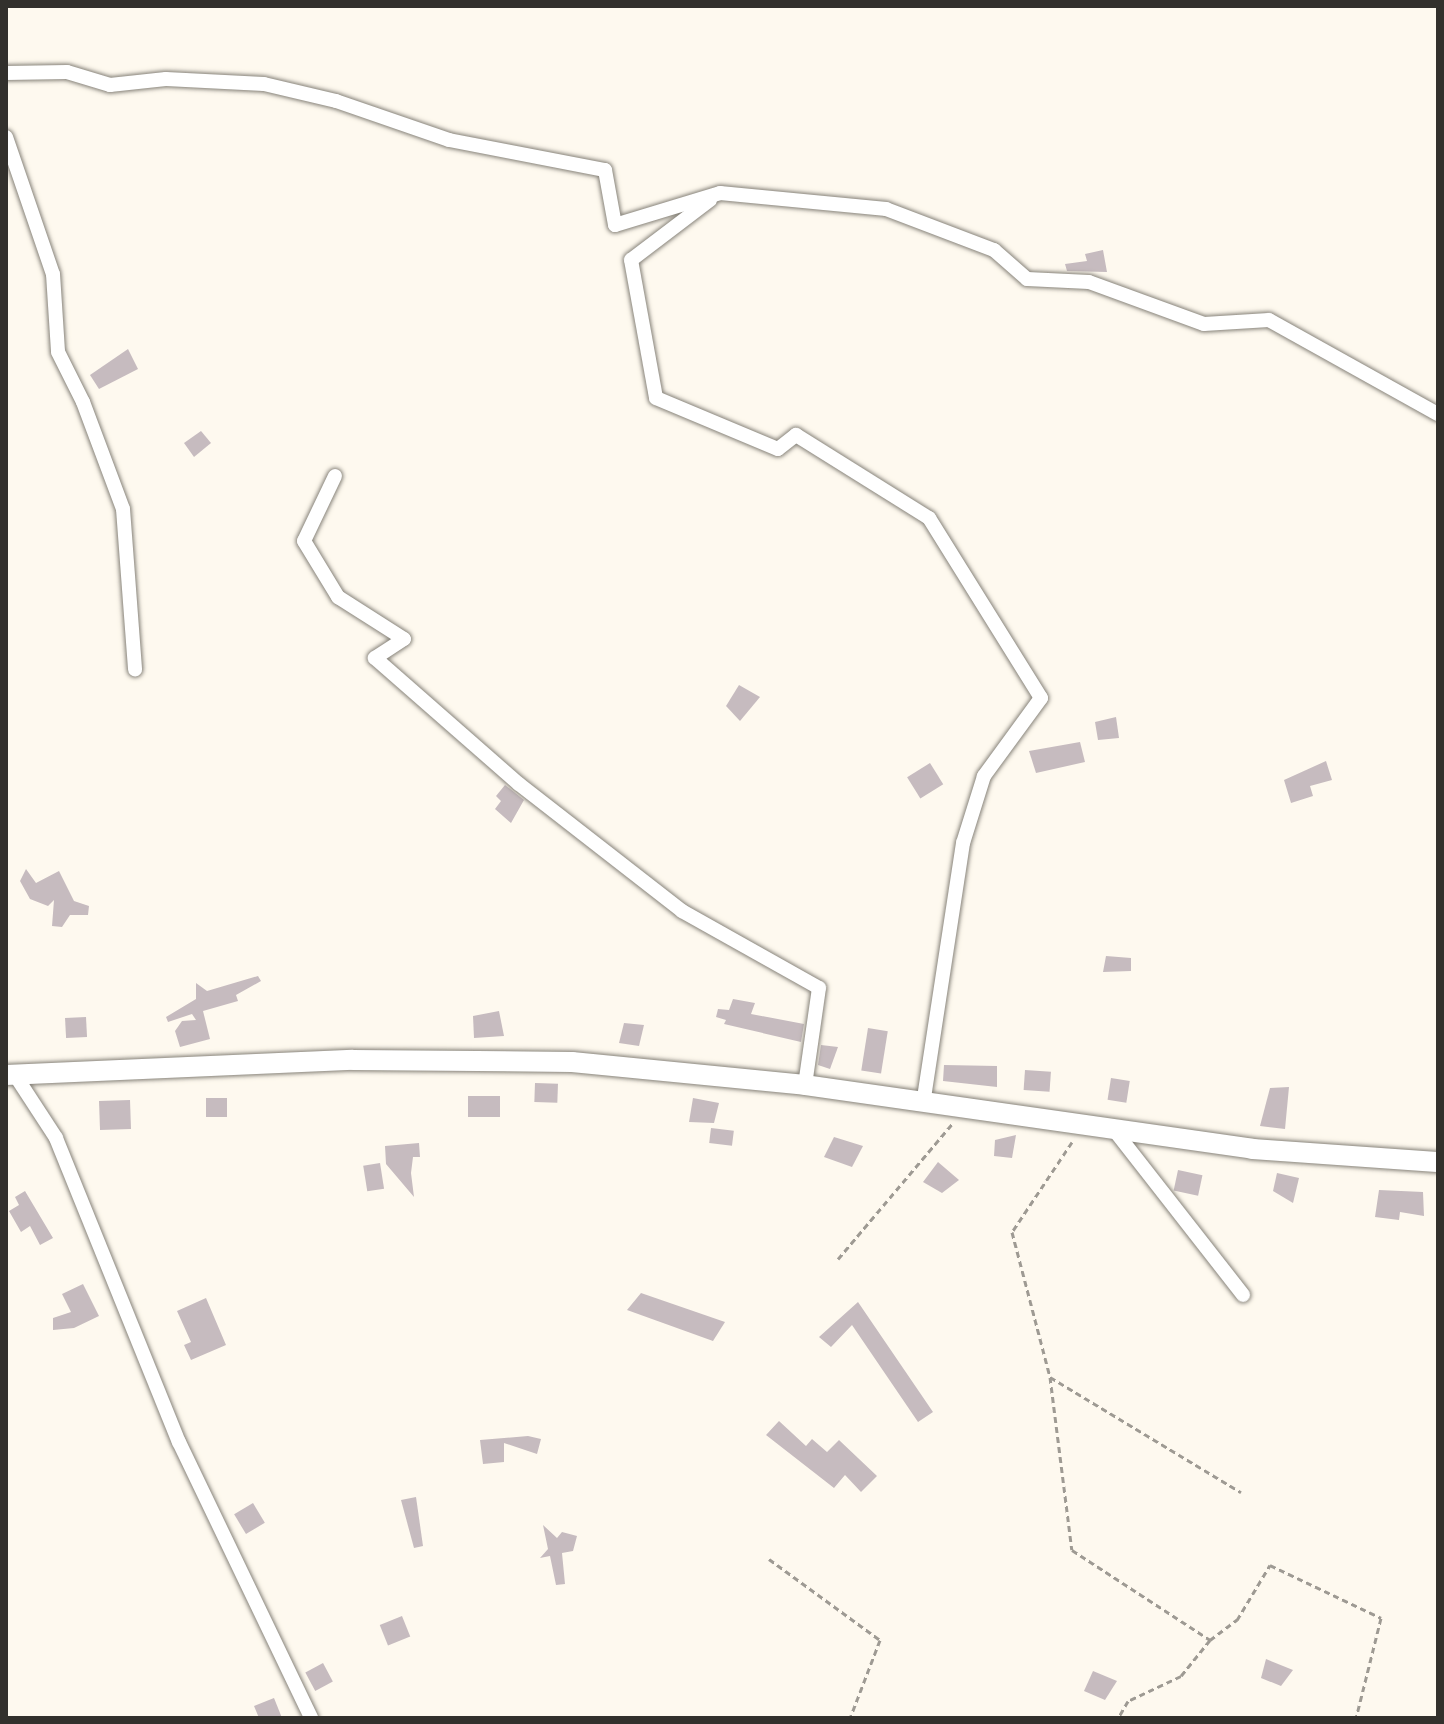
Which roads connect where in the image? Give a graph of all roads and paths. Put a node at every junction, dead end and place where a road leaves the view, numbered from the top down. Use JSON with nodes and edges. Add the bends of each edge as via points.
{"nodes":[{"id":1,"x":6,"y":73,"type":"edge"},
{"id":2,"x":6,"y":137,"type":"edge"},
{"id":3,"x":720,"y":193,"type":"junction"},
{"id":4,"x":1438,"y":414,"type":"edge"},
{"id":5,"x":335,"y":476,"type":"dead end"},
{"id":6,"x":135,"y":670,"type":"dead end"},
{"id":7,"x":11,"y":1075,"type":"edge"},
{"id":8,"x":805,"y":1085,"type":"junction"},
{"id":9,"x":923,"y":1103,"type":"junction"},
{"id":10,"x":961,"y":1109,"type":"junction"},
{"id":11,"x":1083,"y":1126,"type":"junction"},
{"id":12,"x":1115,"y":1131,"type":"junction"},
{"id":13,"x":1438,"y":1162,"type":"edge"},
{"id":14,"x":838,"y":1259,"type":"dead end"},
{"id":15,"x":1243,"y":1295,"type":"dead end"},
{"id":16,"x":1050,"y":1377,"type":"junction"},
{"id":17,"x":1241,"y":1492,"type":"dead end"},
{"id":18,"x":769,"y":1559,"type":"dead end"},
{"id":19,"x":1210,"y":1640,"type":"junction"},
{"id":20,"x":311,"y":1718,"type":"edge"},
{"id":21,"x":850,"y":1718,"type":"edge"},
{"id":22,"x":1118,"y":1718,"type":"edge"},
{"id":23,"x":1356,"y":1718,"type":"edge"}],
"edges":[{"from":1,"to":3,"type":"street","via":[[67,72],[110,85],[166,79],[264,84],[336,101],[449,140],[605,170],[615,225]]},
{"from":2,"to":6,"type":"street","via":[[53,274],[58,352],[123,509]]},
{"from":3,"to":4,"type":"street","via":[[886,209],[994,250],[1027,279],[1089,282],[1204,324],[1269,320]]},
{"from":3,"to":9,"type":"street","via":[[631,260],[656,398],[778,449],[796,435],[929,518],[1041,698],[984,776],[963,843]]},
{"from":5,"to":8,"type":"street","via":[[304,541],[338,597],[404,639],[375,658],[519,784],[682,911],[819,988]]},
{"from":7,"to":8,"type":"street","via":[[246,1063],[497,1060]]},
{"from":7,"to":20,"type":"street","via":[[56,1138],[179,1442]]},
{"from":8,"to":9,"type":"street"},
{"from":9,"to":10,"type":"street"},
{"from":10,"to":11,"type":"street"},
{"from":10,"to":14,"type":"path"},
{"from":11,"to":12,"type":"street"},
{"from":11,"to":16,"type":"path","via":[[1012,1232]]},
{"from":12,"to":13,"type":"street","via":[[1352,1159]]},
{"from":12,"to":15,"type":"street"},
{"from":16,"to":17,"type":"path"},
{"from":16,"to":19,"type":"path","via":[[1072,1550]]},
{"from":18,"to":21,"type":"path","via":[[880,1640]]},
{"from":19,"to":22,"type":"path","via":[[1181,1676],[1128,1701]]},
{"from":19,"to":23,"type":"path","via":[[1237,1620],[1270,1565],[1381,1618]]}]}
